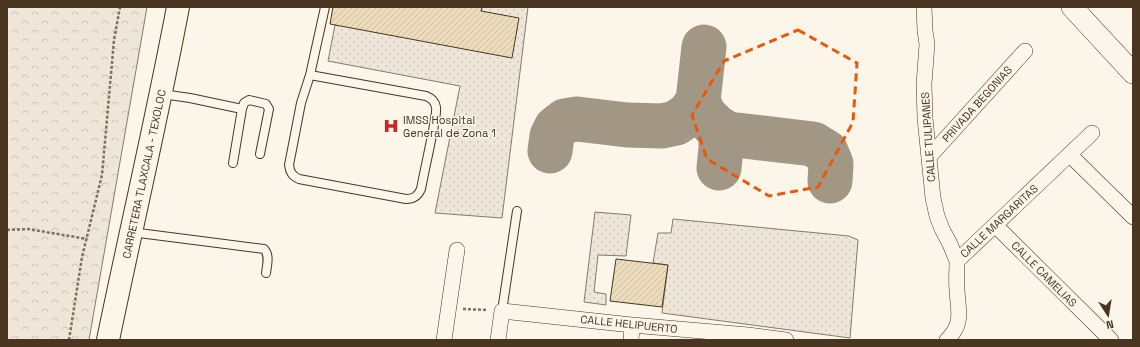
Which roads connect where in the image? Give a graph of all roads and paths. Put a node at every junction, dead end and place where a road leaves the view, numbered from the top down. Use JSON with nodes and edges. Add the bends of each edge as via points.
{"nodes":[{"id":1,"x":120,"y":7,"type":"edge"},
{"id":2,"x":178,"y":7,"type":"edge"},
{"id":3,"x":325,"y":7,"type":"edge"},
{"id":4,"x":1072,"y":7,"type":"edge"},
{"id":5,"x":927,"y":10,"type":"edge"},
{"id":6,"x":1025,"y":51,"type":"dead end"},
{"id":7,"x":1133,"y":73,"type":"edge"},
{"id":8,"x":310,"y":75,"type":"junction"},
{"id":9,"x":161,"y":94,"type":"junction"},
{"id":10,"x":242,"y":109,"type":"junction"},
{"id":11,"x":1092,"y":133,"type":"dead end"},
{"id":12,"x":260,"y":154,"type":"dead end"},
{"id":13,"x":1070,"y":155,"type":"junction"},
{"id":14,"x":929,"y":157,"type":"junction"},
{"id":15,"x":233,"y":163,"type":"dead end"},
{"id":16,"x":517,"y":211,"type":"dead end"},
{"id":17,"x":1133,"y":218,"type":"edge"},
{"id":18,"x":995,"y":226,"type":"junction"},
{"id":19,"x":7,"y":230,"type":"edge"},
{"id":20,"x":130,"y":232,"type":"junction"},
{"id":21,"x":87,"y":239,"type":"junction"},
{"id":22,"x":457,"y":250,"type":"dead end"},
{"id":23,"x":957,"y":261,"type":"junction"},
{"id":24,"x":266,"y":273,"type":"dead end"},
{"id":25,"x":448,"y":308,"type":"junction"},
{"id":26,"x":502,"y":311,"type":"junction"},
{"id":27,"x":632,"y":325,"type":"junction"},
{"id":28,"x":956,"y":337,"type":"edge"},
{"id":29,"x":748,"y":338,"type":"edge"},
{"id":30,"x":69,"y":340,"type":"edge"},
{"id":31,"x":108,"y":340,"type":"edge"},
{"id":32,"x":444,"y":340,"type":"edge"},
{"id":33,"x":498,"y":340,"type":"edge"},
{"id":34,"x":631,"y":340,"type":"edge"},
{"id":35,"x":786,"y":340,"type":"edge"},
{"id":36,"x":1111,"y":340,"type":"edge"}],
"edges":[{"from":1,"to":21,"type":"path","via":[[114,40],[102,175]]},
{"from":2,"to":9,"type":"main road","name":"CARRETERA TLAXCALA - TEXOLOC"},
{"from":3,"to":8,"type":"lane"},
{"from":4,"to":7,"type":"main road"},
{"from":5,"to":14,"type":"street","name":"CALLE TULIPANES","via":[[924,84]]},
{"from":6,"to":14,"type":"street","name":"PRIVADA BEGONIAS"},
{"from":8,"to":8,"type":"lane","via":[[295,132],[291,174],[300,179],[406,199],[416,197],[421,189],[433,132],[436,110],[434,101],[426,96]]},
{"from":9,"to":10,"type":"lane"},
{"from":9,"to":20,"type":"main road","name":"CARRETERA TLAXCALA - TEXOLOC"},
{"from":10,"to":12,"type":"lane","via":[[246,101],[252,100],[266,104],[269,109]]},
{"from":10,"to":15,"type":"lane"},
{"from":11,"to":13,"type":"street","name":"CALLE MARGARITAS"},
{"from":13,"to":17,"type":"street"},
{"from":13,"to":18,"type":"street","name":"CALLE MARGARITAS"},
{"from":14,"to":23,"type":"street","name":"CALLE TULIPANES","via":[[936,216]]},
{"from":16,"to":26,"type":"lane"},
{"from":18,"to":23,"type":"street","name":"CALLE MARGARITAS"},
{"from":18,"to":36,"type":"street","name":"CALLE CAMELIAS"},
{"from":19,"to":21,"type":"path","via":[[28,230]]},
{"from":20,"to":24,"type":"lane","via":[[264,249],[268,257]]},
{"from":20,"to":31,"type":"main road","name":"CARRETERA TLAXCALA - TEXOLOC"},
{"from":21,"to":30,"type":"path"},
{"from":22,"to":25,"type":"street"},
{"from":23,"to":28,"type":"street","name":"CALLE MARGARITAS","via":[[959,313]]},
{"from":25,"to":26,"type":"path"},
{"from":25,"to":32,"type":"street"},
{"from":26,"to":27,"type":"street","name":"CALLE HELIPUERTO"},
{"from":26,"to":33,"type":"street"},
{"from":27,"to":29,"type":"street","name":"CALLE HELIPUERTO"},
{"from":27,"to":34,"type":"street"},
{"from":29,"to":35,"type":"street","name":"CALLE HELIPUERTO"}]}
